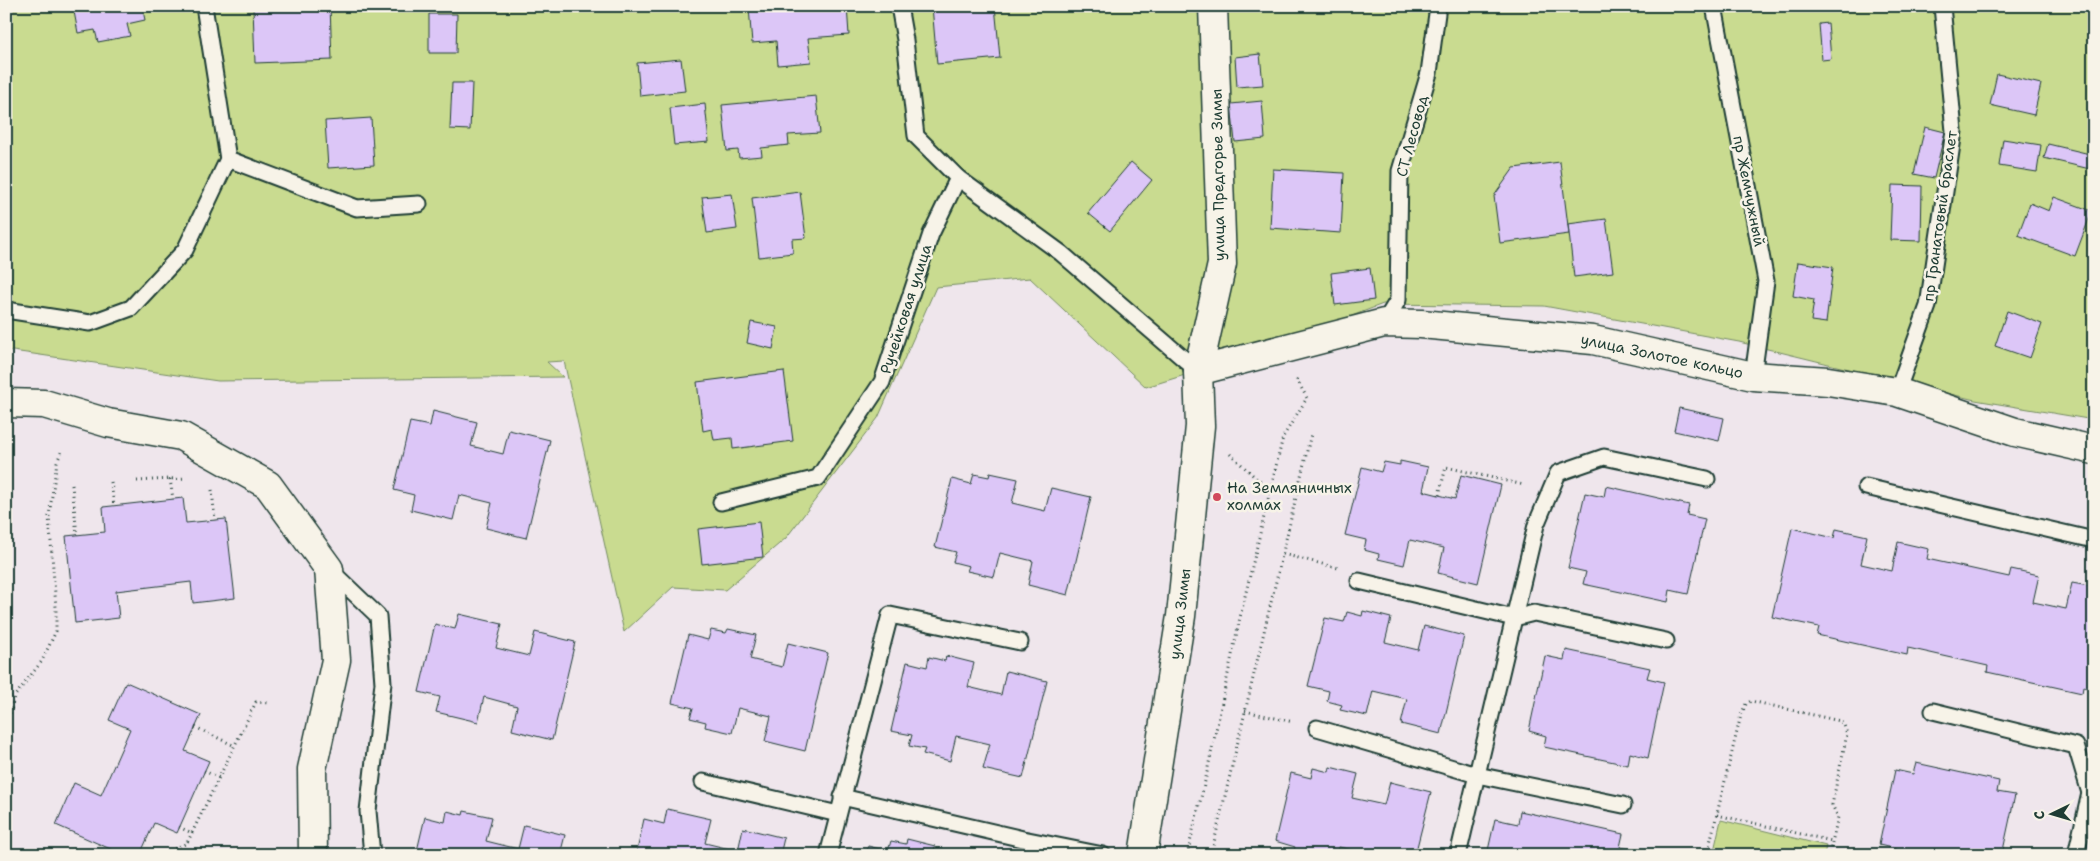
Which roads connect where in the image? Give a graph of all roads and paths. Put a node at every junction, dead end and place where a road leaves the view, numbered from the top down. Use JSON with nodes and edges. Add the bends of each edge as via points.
{"nodes":[{"id":1,"x":204,"y":6,"type":"edge"},
{"id":2,"x":899,"y":6,"type":"edge"},
{"id":3,"x":1213,"y":6,"type":"edge"},
{"id":4,"x":1438,"y":6,"type":"edge"},
{"id":5,"x":1714,"y":6,"type":"edge"},
{"id":6,"x":1942,"y":6,"type":"edge"},
{"id":7,"x":228,"y":159,"type":"junction"},
{"id":8,"x":958,"y":178,"type":"junction"},
{"id":9,"x":419,"y":204,"type":"dead end"},
{"id":10,"x":6,"y":310,"type":"edge"},
{"id":11,"x":1384,"y":323,"type":"junction"},
{"id":12,"x":1282,"y":349,"type":"junction"},
{"id":13,"x":1198,"y":371,"type":"junction"},
{"id":14,"x":1753,"y":376,"type":"junction"},
{"id":15,"x":1897,"y":392,"type":"junction"},
{"id":16,"x":6,"y":403,"type":"edge"},
{"id":17,"x":1200,"y":426,"type":"junction"},
{"id":18,"x":1312,"y":434,"type":"dead end"},
{"id":19,"x":62,"y":450,"type":"dead end"},
{"id":20,"x":2094,"y":450,"type":"edge"},
{"id":21,"x":194,"y":477,"type":"dead end"},
{"id":22,"x":170,"y":479,"type":"junction"},
{"id":23,"x":1707,"y":479,"type":"dead end"},
{"id":24,"x":137,"y":481,"type":"dead end"},
{"id":25,"x":111,"y":482,"type":"dead end"},
{"id":26,"x":72,"y":484,"type":"dead end"},
{"id":27,"x":211,"y":485,"type":"dead end"},
{"id":28,"x":1524,"y":485,"type":"dead end"},
{"id":29,"x":1866,"y":487,"type":"dead end"},
{"id":30,"x":1270,"y":491,"type":"junction"},
{"id":31,"x":1438,"y":495,"type":"dead end"},
{"id":32,"x":173,"y":499,"type":"dead end"},
{"id":33,"x":721,"y":502,"type":"dead end"},
{"id":34,"x":114,"y":506,"type":"dead end"},
{"id":35,"x":215,"y":520,"type":"dead end"},
{"id":36,"x":77,"y":535,"type":"dead end"},
{"id":37,"x":2094,"y":540,"type":"edge"},
{"id":38,"x":1283,"y":554,"type":"junction"},
{"id":39,"x":329,"y":569,"type":"junction"},
{"id":40,"x":1359,"y":581,"type":"joint"},
{"id":41,"x":1514,"y":618,"type":"junction"},
{"id":42,"x":1666,"y":641,"type":"dead end"},
{"id":43,"x":1020,"y":642,"type":"dead end"},
{"id":44,"x":6,"y":695,"type":"edge"},
{"id":45,"x":14,"y":697,"type":"junction"},
{"id":46,"x":268,"y":703,"type":"dead end"},
{"id":47,"x":1245,"y":711,"type":"junction"},
{"id":48,"x":1933,"y":711,"type":"dead end"},
{"id":49,"x":196,"y":727,"type":"dead end"},
{"id":50,"x":1317,"y":728,"type":"joint"},
{"id":51,"x":6,"y":733,"type":"edge"},
{"id":52,"x":235,"y":746,"type":"junction"},
{"id":53,"x":204,"y":771,"type":"dead end"},
{"id":54,"x":1477,"y":775,"type":"junction"},
{"id":55,"x":220,"y":778,"type":"junction"},
{"id":56,"x":703,"y":782,"type":"dead end"},
{"id":57,"x":2092,"y":790,"type":"edge"},
{"id":58,"x":842,"y":797,"type":"junction"},
{"id":59,"x":1623,"y":805,"type":"dead end"},
{"id":60,"x":838,"y":814,"type":"junction"},
{"id":61,"x":1717,"y":815,"type":"junction"},
{"id":62,"x":179,"y":828,"type":"dead end"},
{"id":63,"x":192,"y":833,"type":"junction"},
{"id":64,"x":1832,"y":841,"type":"junction"},
{"id":65,"x":6,"y":850,"type":"edge"},
{"id":66,"x":141,"y":853,"type":"dead end"},
{"id":67,"x":14,"y":855,"type":"edge"},
{"id":68,"x":146,"y":855,"type":"edge"},
{"id":69,"x":161,"y":855,"type":"edge"},
{"id":70,"x":313,"y":855,"type":"edge"},
{"id":71,"x":372,"y":855,"type":"edge"},
{"id":72,"x":828,"y":855,"type":"edge"},
{"id":73,"x":1103,"y":855,"type":"edge"},
{"id":74,"x":1143,"y":855,"type":"edge"},
{"id":75,"x":1187,"y":855,"type":"edge"},
{"id":76,"x":1211,"y":855,"type":"edge"},
{"id":77,"x":1458,"y":855,"type":"edge"},
{"id":78,"x":1707,"y":855,"type":"edge"},
{"id":79,"x":1829,"y":855,"type":"edge"},
{"id":80,"x":2076,"y":855,"type":"edge"}],
"edges":[{"from":1,"to":7,"type":"lane"},
{"from":2,"to":8,"type":"lane","via":[[916,136]]},
{"from":3,"to":13,"type":"street","name":"улица Предгорье Зимы","via":[[1222,264]]},
{"from":4,"to":11,"type":"lane","name":"СТ Лесовод","via":[[1430,73],[1400,171],[1398,300]]},
{"from":5,"to":14,"type":"lane","name":"пр Жемчужный","via":[[1766,281]]},
{"from":6,"to":15,"type":"lane","name":"пр Гранатовый браслет","via":[[1954,132],[1928,306]]},
{"from":7,"to":9,"type":"lane","via":[[357,208]]},
{"from":7,"to":10,"type":"lane","via":[[185,250],[131,308],[90,323]]},
{"from":8,"to":13,"type":"lane","via":[[1060,253]]},
{"from":8,"to":33,"type":"lane","name":"Ручейковая улица","via":[[931,234],[882,382],[818,478]]},
{"from":11,"to":12,"type":"street","name":"улица Золотое кольцо"},
{"from":11,"to":14,"type":"street","name":"улица Золотое кольцо","via":[[1594,340]]},
{"from":12,"to":13,"type":"street","name":"улица Золотое кольцо"},
{"from":12,"to":30,"type":"path","via":[[1306,398],[1283,437]]},
{"from":13,"to":17,"type":"street","name":"улица Зимы"},
{"from":14,"to":15,"type":"street","name":"улица Золотое кольцо","via":[[1828,381]]},
{"from":15,"to":20,"type":"street","name":"улица Золотое кольцо","via":[[2015,432]]},
{"from":16,"to":39,"type":"street","via":[[44,404],[108,423],[181,436],[268,485]]},
{"from":17,"to":30,"type":"path"},
{"from":17,"to":74,"type":"street","name":"улица Зимы","via":[[1181,616]]},
{"from":18,"to":38,"type":"path"},
{"from":19,"to":45,"type":"path","via":[[57,462],[49,516],[56,631],[42,661]]},
{"from":21,"to":22,"type":"path"},
{"from":22,"to":24,"type":"path"},
{"from":22,"to":32,"type":"path"},
{"from":23,"to":41,"type":"lane","via":[[1604,457],[1558,472],[1536,525]]},
{"from":25,"to":34,"type":"path"},
{"from":26,"to":36,"type":"path"},
{"from":27,"to":35,"type":"path"},
{"from":28,"to":31,"type":"path","via":[[1446,467]]},
{"from":29,"to":37,"type":"lane"},
{"from":30,"to":75,"type":"path"},
{"from":38,"to":40,"type":"path","via":[[1346,570]]},
{"from":38,"to":47,"type":"path"},
{"from":39,"to":70,"type":"street","via":[[336,660],[312,769]]},
{"from":39,"to":71,"type":"lane","via":[[378,616],[383,683],[368,811]]},
{"from":40,"to":41,"type":"lane"},
{"from":41,"to":42,"type":"lane","via":[[1534,612]]},
{"from":41,"to":54,"type":"lane"},
{"from":43,"to":58,"type":"lane","via":[[890,615]]},
{"from":44,"to":45,"type":"path"},
{"from":45,"to":51,"type":"path"},
{"from":46,"to":52,"type":"path","via":[[256,702]]},
{"from":47,"to":50,"type":"path"},
{"from":47,"to":76,"type":"path"},
{"from":48,"to":57,"type":"lane","via":[[2076,746]]},
{"from":49,"to":52,"type":"path"},
{"from":50,"to":54,"type":"lane"},
{"from":52,"to":55,"type":"path"},
{"from":53,"to":55,"type":"path"},
{"from":54,"to":59,"type":"lane"},
{"from":54,"to":77,"type":"lane"},
{"from":55,"to":63,"type":"path"},
{"from":56,"to":60,"type":"lane"},
{"from":57,"to":80,"type":"lane"},
{"from":58,"to":60,"type":"lane"},
{"from":58,"to":73,"type":"lane","via":[[1023,840]]},
{"from":60,"to":72,"type":"lane"},
{"from":61,"to":64,"type":"path"},
{"from":61,"to":64,"type":"path","via":[[1746,704],[1751,701],[1840,721],[1846,734],[1832,805],[1838,818]]},
{"from":61,"to":78,"type":"path"},
{"from":62,"to":63,"type":"path"},
{"from":63,"to":69,"type":"path","via":[[187,844]]},
{"from":64,"to":79,"type":"path"},
{"from":65,"to":67,"type":"path"},
{"from":66,"to":68,"type":"path"}]}
